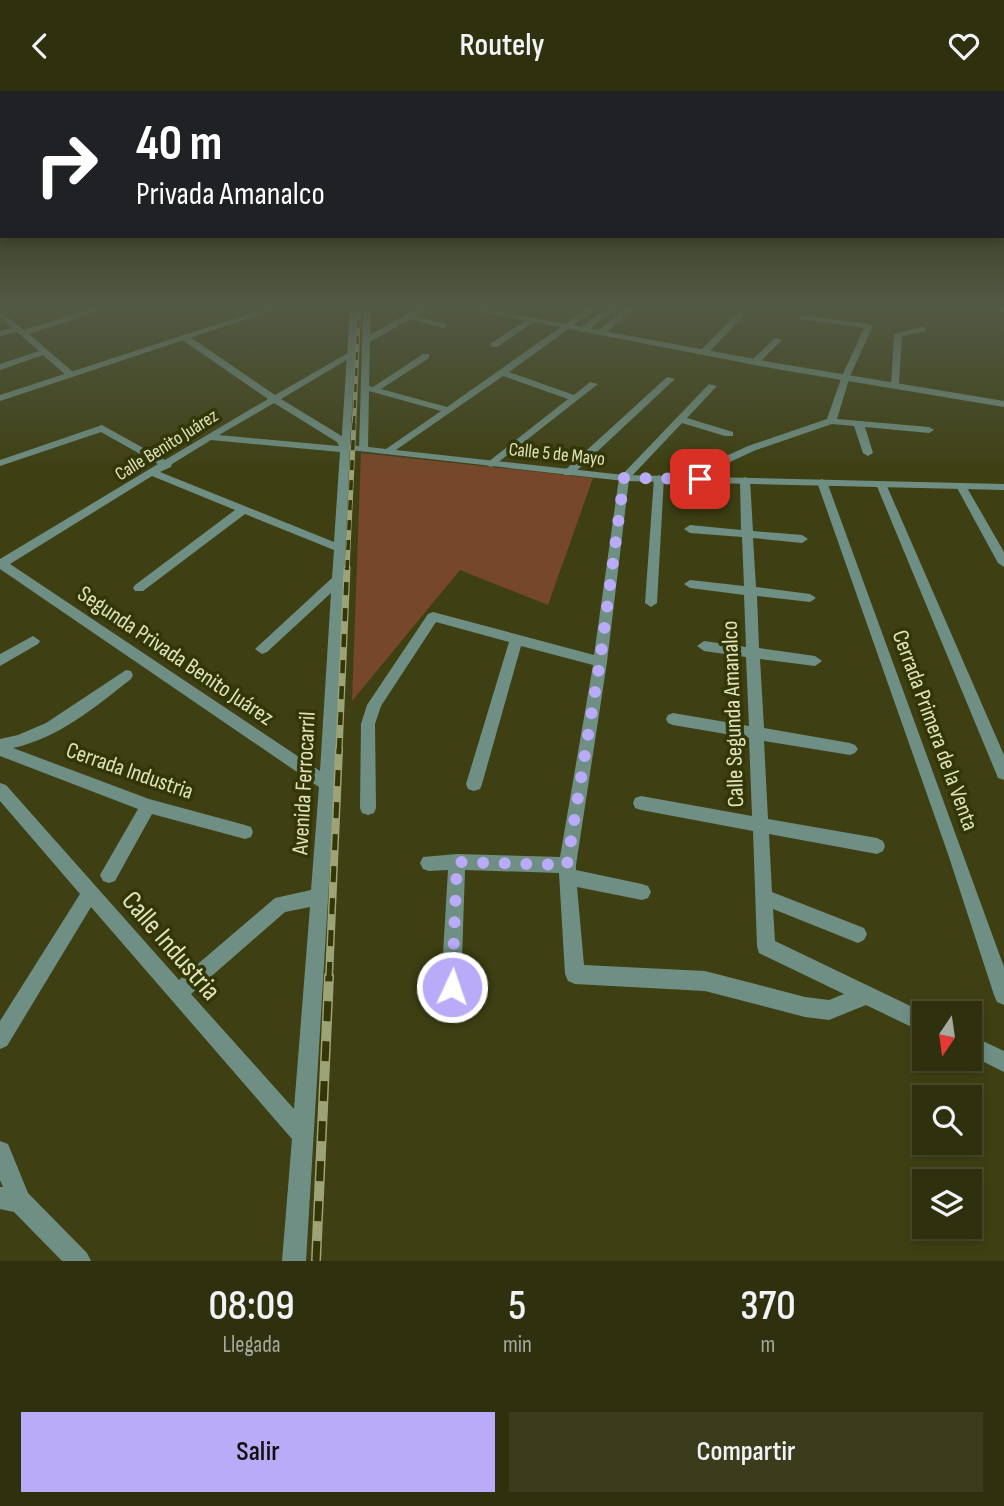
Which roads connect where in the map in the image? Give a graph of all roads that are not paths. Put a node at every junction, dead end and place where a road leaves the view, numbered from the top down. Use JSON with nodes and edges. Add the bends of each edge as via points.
{"nodes":[{"id":1,"x":56,"y":362,"type":"edge"},
{"id":2,"x":108,"y":362,"type":"edge"},
{"id":3,"x":220,"y":362,"type":"edge"},
{"id":4,"x":339,"y":362,"type":"edge"},
{"id":5,"x":351,"y":362,"type":"edge"},
{"id":6,"x":367,"y":362,"type":"edge"},
{"id":7,"x":416,"y":362,"type":"edge"},
{"id":8,"x":520,"y":362,"type":"edge"},
{"id":9,"x":755,"y":362,"type":"edge"},
{"id":10,"x":853,"y":362,"type":"edge"},
{"id":11,"x":896,"y":362,"type":"edge"},
{"id":12,"x":504,"y":373,"type":"junction"},
{"id":13,"x":70,"y":374,"type":"junction"},
{"id":14,"x":846,"y":376,"type":"junction"},
{"id":15,"x":670,"y":379,"type":"dead end"},
{"id":16,"x":593,"y":384,"type":"dead end"},
{"id":17,"x":894,"y":384,"type":"junction"},
{"id":18,"x":712,"y":386,"type":"dead end"},
{"id":19,"x":369,"y":388,"type":"junction"},
{"id":20,"x":0,"y":398,"type":"edge"},
{"id":21,"x":575,"y":398,"type":"junction"},
{"id":22,"x":274,"y":399,"type":"junction"},
{"id":23,"x":1004,"y":404,"type":"edge"},
{"id":24,"x":449,"y":410,"type":"junction"},
{"id":25,"x":679,"y":419,"type":"junction"},
{"id":26,"x":831,"y":421,"type":"junction"},
{"id":27,"x":859,"y":425,"type":"junction"},
{"id":28,"x":929,"y":429,"type":"dead end"},
{"id":29,"x":729,"y":434,"type":"dead end"},
{"id":30,"x":209,"y":437,"type":"junction"},
{"id":31,"x":354,"y":448,"type":"junction"},
{"id":32,"x":390,"y":451,"type":"junction"},
{"id":33,"x":868,"y":453,"type":"dead end"},
{"id":34,"x":0,"y":464,"type":"edge"},
{"id":35,"x":167,"y":464,"type":"junction"},
{"id":36,"x":492,"y":464,"type":"junction"},
{"id":37,"x":153,"y":473,"type":"junction"},
{"id":38,"x":568,"y":473,"type":"junction"},
{"id":39,"x":624,"y":478,"type":"junction"},
{"id":40,"x":659,"y":478,"type":"junction"},
{"id":41,"x":700,"y":479,"type":"junction"},
{"id":42,"x":745,"y":480,"type":"junction"},
{"id":43,"x":822,"y":482,"type":"junction"},
{"id":44,"x":881,"y":484,"type":"junction"},
{"id":45,"x":961,"y":486,"type":"junction"},
{"id":46,"x":1004,"y":487,"type":"edge"},
{"id":47,"x":243,"y":510,"type":"junction"},
{"id":48,"x":691,"y":529,"type":"dead end"},
{"id":49,"x":748,"y":535,"type":"junction"},
{"id":50,"x":802,"y":539,"type":"dead end"},
{"id":51,"x":341,"y":549,"type":"junction"},
{"id":52,"x":1004,"y":563,"type":"edge"},
{"id":53,"x":1,"y":564,"type":"edge"},
{"id":54,"x":337,"y":580,"type":"junction"},
{"id":55,"x":690,"y":584,"type":"dead end"},
{"id":56,"x":139,"y":588,"type":"dead end"},
{"id":57,"x":751,"y":591,"type":"junction"},
{"id":58,"x":810,"y":598,"type":"dead end"},
{"id":59,"x":651,"y":603,"type":"dead end"},
{"id":60,"x":516,"y":640,"type":"junction"},
{"id":61,"x":33,"y":641,"type":"dead end"},
{"id":62,"x":704,"y":646,"type":"dead end"},
{"id":63,"x":262,"y":649,"type":"dead end"},
{"id":64,"x":754,"y":653,"type":"junction"},
{"id":65,"x":0,"y":661,"type":"edge"},
{"id":66,"x":600,"y":661,"type":"junction"},
{"id":67,"x":816,"y":661,"type":"dead end"},
{"id":68,"x":126,"y":675,"type":"dead end"},
{"id":69,"x":673,"y":719,"type":"dead end"},
{"id":70,"x":756,"y":731,"type":"junction"},
{"id":71,"x":0,"y":747,"type":"edge"},
{"id":72,"x":850,"y":749,"type":"dead end"},
{"id":73,"x":1004,"y":773,"type":"edge"},
{"id":74,"x":327,"y":784,"type":"junction"},
{"id":75,"x":474,"y":784,"type":"dead end"},
{"id":76,"x":0,"y":790,"type":"edge"},
{"id":77,"x":641,"y":803,"type":"dead end"},
{"id":78,"x":148,"y":806,"type":"junction"},
{"id":79,"x":368,"y":808,"type":"dead end"},
{"id":80,"x":762,"y":826,"type":"junction"},
{"id":81,"x":245,"y":832,"type":"dead end"},
{"id":82,"x":877,"y":846,"type":"dead end"},
{"id":83,"x":457,"y":862,"type":"junction"},
{"id":84,"x":429,"y":863,"type":"dead end"},
{"id":85,"x":567,"y":871,"type":"junction"},
{"id":86,"x":109,"y":875,"type":"dead end"},
{"id":87,"x":642,"y":892,"type":"dead end"},
{"id":88,"x":90,"y":893,"type":"junction"},
{"id":89,"x":320,"y":897,"type":"junction"},
{"id":90,"x":764,"y":897,"type":"junction"},
{"id":91,"x":858,"y":934,"type":"dead end"},
{"id":92,"x":452,"y":987,"type":"dead end"},
{"id":93,"x":178,"y":993,"type":"junction"},
{"id":94,"x":866,"y":995,"type":"junction"},
{"id":95,"x":1004,"y":995,"type":"edge"},
{"id":96,"x":912,"y":1017,"type":"edge"},
{"id":97,"x":0,"y":1038,"type":"edge"},
{"id":98,"x":982,"y":1051,"type":"edge"},
{"id":99,"x":1004,"y":1062,"type":"edge"},
{"id":100,"x":303,"y":1136,"type":"junction"},
{"id":101,"x":0,"y":1152,"type":"edge"},
{"id":102,"x":10,"y":1200,"type":"edge"},
{"id":103,"x":79,"y":1261,"type":"edge"},
{"id":104,"x":294,"y":1261,"type":"edge"}],
"edges":[{"from":1,"to":13,"type":"street"},
{"from":2,"to":13,"type":"street"},
{"from":3,"to":22,"type":"street"},
{"from":4,"to":22,"type":"street","name":"Calle Benito Juárez"},
{"from":5,"to":31,"type":"street","name":"Avenida Ferrocarril"},
{"from":6,"to":19,"type":"street"},
{"from":7,"to":19,"type":"street"},
{"from":8,"to":12,"type":"street"},
{"from":9,"to":14,"type":"street"},
{"from":10,"to":14,"type":"street"},
{"from":11,"to":17,"type":"street"},
{"from":12,"to":21,"type":"street"},
{"from":12,"to":24,"type":"street"},
{"from":13,"to":20,"type":"street"},
{"from":14,"to":17,"type":"street"},
{"from":14,"to":26,"type":"street"},
{"from":15,"to":38,"type":"street"},
{"from":16,"to":21,"type":"street"},
{"from":17,"to":23,"type":"street"},
{"from":18,"to":25,"type":"street"},
{"from":19,"to":24,"type":"street"},
{"from":19,"to":31,"type":"street"},
{"from":21,"to":36,"type":"street"},
{"from":22,"to":30,"type":"street","name":"Calle Benito Juárez"},
{"from":22,"to":31,"type":"street"},
{"from":24,"to":32,"type":"street"},
{"from":25,"to":29,"type":"street"},
{"from":25,"to":39,"type":"street"},
{"from":26,"to":27,"type":"street"},
{"from":26,"to":41,"type":"street","via":[[752,448],[704,470]]},
{"from":27,"to":28,"type":"street"},
{"from":27,"to":33,"type":"street"},
{"from":30,"to":31,"type":"street","name":"Calle 5 de Mayo"},
{"from":30,"to":35,"type":"street","name":"Calle Benito Juárez"},
{"from":31,"to":32,"type":"street","name":"Calle 5 de Mayo"},
{"from":31,"to":51,"type":"street","name":"Avenida Ferrocarril"},
{"from":32,"to":36,"type":"street","name":"Calle 5 de Mayo"},
{"from":34,"to":35,"type":"street","via":[[102,428]]},
{"from":35,"to":37,"type":"street","name":"Calle Benito Juárez"},
{"from":36,"to":38,"type":"street","name":"Calle 5 de Mayo"},
{"from":37,"to":47,"type":"street"},
{"from":37,"to":53,"type":"street","name":"Calle Benito Juárez"},
{"from":38,"to":39,"type":"street","name":"Calle 5 de Mayo"},
{"from":39,"to":40,"type":"street","name":"Calle 5 de Mayo"},
{"from":39,"to":66,"type":"street"},
{"from":40,"to":41,"type":"street","name":"Calle 5 de Mayo"},
{"from":40,"to":59,"type":"street"},
{"from":41,"to":42,"type":"street","name":"Calle 5 de Mayo"},
{"from":42,"to":43,"type":"street","name":"Calle 5 de Mayo"},
{"from":42,"to":49,"type":"street","name":"Calle Segunda Amanalco"},
{"from":43,"to":44,"type":"street","name":"Calle 5 de Mayo"},
{"from":43,"to":95,"type":"street","name":"Cerrada Primera de la Venta"},
{"from":44,"to":45,"type":"street","name":"Calle 5 de Mayo"},
{"from":44,"to":73,"type":"street"},
{"from":45,"to":46,"type":"street","name":"Calle 5 de Mayo"},
{"from":45,"to":52,"type":"street"},
{"from":47,"to":51,"type":"street"},
{"from":47,"to":56,"type":"street"},
{"from":48,"to":49,"type":"street"},
{"from":49,"to":50,"type":"street"},
{"from":49,"to":57,"type":"street","name":"Calle Segunda Amanalco"},
{"from":51,"to":54,"type":"street","name":"Avenida Ferrocarril"},
{"from":53,"to":74,"type":"street","name":"Segunda Privada Benito Juárez"},
{"from":54,"to":63,"type":"street"},
{"from":54,"to":74,"type":"street","name":"Avenida Ferrocarril"},
{"from":55,"to":57,"type":"street"},
{"from":57,"to":58,"type":"street"},
{"from":57,"to":64,"type":"street","name":"Calle Segunda Amanalco"},
{"from":60,"to":66,"type":"street"},
{"from":60,"to":75,"type":"street"},
{"from":60,"to":79,"type":"street","via":[[433,617],[374,705],[368,725]]},
{"from":61,"to":65,"type":"street"},
{"from":62,"to":64,"type":"street"},
{"from":64,"to":67,"type":"street"},
{"from":64,"to":70,"type":"street","name":"Calle Segunda Amanalco"},
{"from":66,"to":85,"type":"street"},
{"from":68,"to":71,"type":"street","via":[[70,718],[42,734]]},
{"from":69,"to":70,"type":"street"},
{"from":70,"to":72,"type":"street"},
{"from":70,"to":80,"type":"street","name":"Calle Segunda Amanalco"},
{"from":71,"to":78,"type":"street","name":"Cerrada Industria"},
{"from":74,"to":89,"type":"street","name":"Avenida Ferrocarril"},
{"from":76,"to":88,"type":"street","name":"Calle Industria"},
{"from":77,"to":80,"type":"street"},
{"from":78,"to":81,"type":"street","name":"Cerrada Industria"},
{"from":78,"to":86,"type":"street"},
{"from":80,"to":82,"type":"street"},
{"from":80,"to":90,"type":"street","name":"Calle Segunda Amanalco"},
{"from":83,"to":84,"type":"street"},
{"from":83,"to":85,"type":"street"},
{"from":83,"to":92,"type":"street"},
{"from":85,"to":87,"type":"street"},
{"from":85,"to":94,"type":"street","via":[[575,974],[705,981],[829,1010]]},
{"from":88,"to":93,"type":"street","name":"Calle Industria"},
{"from":88,"to":97,"type":"street"},
{"from":89,"to":93,"type":"street","via":[[281,904]]},
{"from":89,"to":100,"type":"street","name":"Avenida Ferrocarril"},
{"from":90,"to":91,"type":"street"},
{"from":90,"to":94,"type":"street","name":"Calle Segunda Amanalco","via":[[766,946]]},
{"from":93,"to":100,"type":"street","name":"Calle Industria"},
{"from":94,"to":96,"type":"street"},
{"from":98,"to":99,"type":"street"},
{"from":100,"to":104,"type":"street","name":"Avenida Ferrocarril"},
{"from":101,"to":102,"type":"street"},
{"from":102,"to":103,"type":"street"}]}
